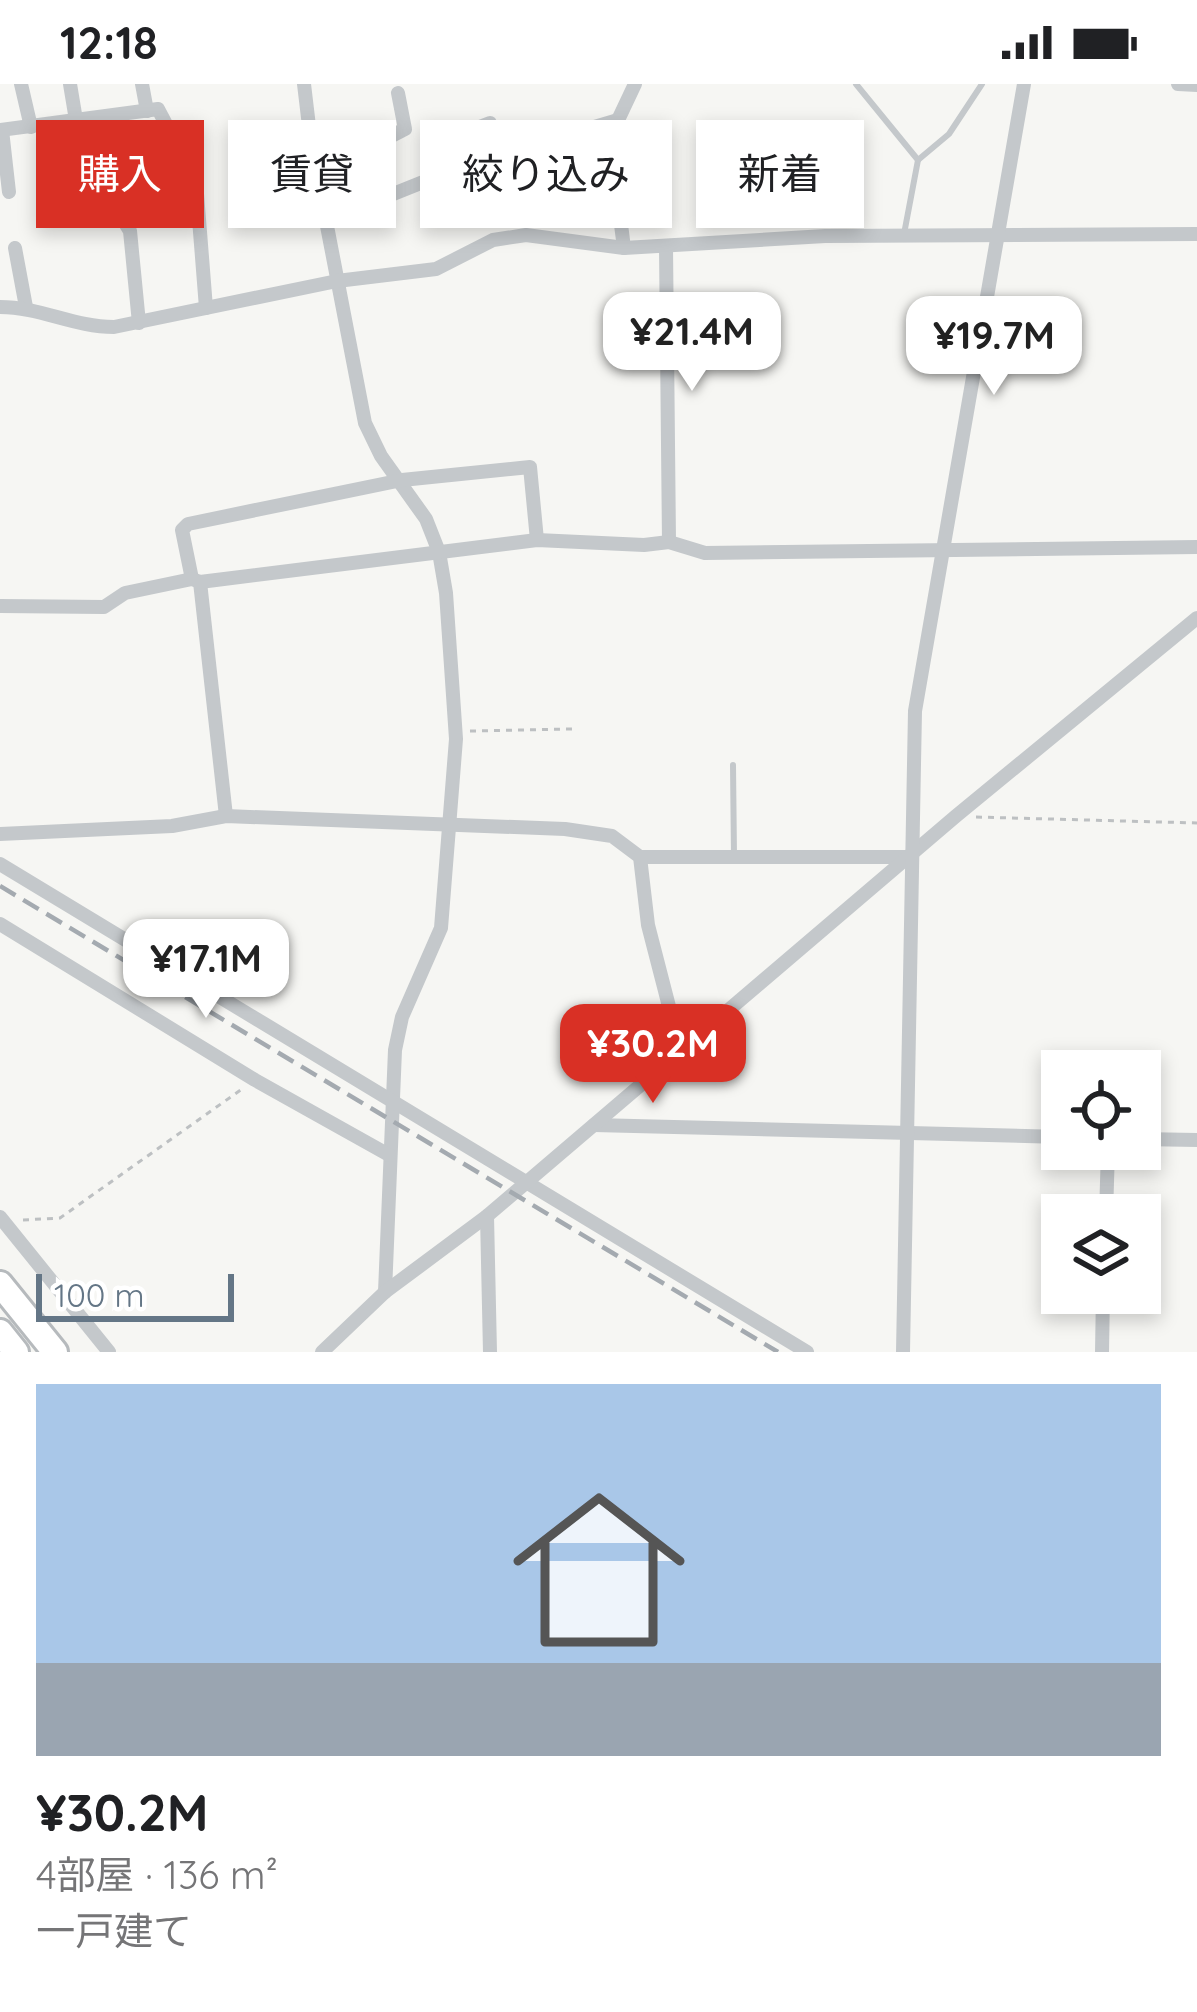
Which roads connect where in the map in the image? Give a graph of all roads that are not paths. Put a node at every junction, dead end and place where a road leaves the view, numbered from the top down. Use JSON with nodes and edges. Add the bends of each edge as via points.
{"nodes":[{"id":1,"x":21,"y":84,"type":"edge"},
{"id":2,"x":70,"y":84,"type":"edge"},
{"id":3,"x":142,"y":84,"type":"edge"},
{"id":4,"x":304,"y":84,"type":"edge"},
{"id":5,"x":634,"y":84,"type":"edge"},
{"id":6,"x":856,"y":84,"type":"edge"},
{"id":7,"x":982,"y":84,"type":"edge"},
{"id":8,"x":1024,"y":84,"type":"edge"},
{"id":9,"x":1178,"y":84,"type":"edge"},
{"id":10,"x":1197,"y":85,"type":"edge"},
{"id":11,"x":398,"y":93,"type":"dead end"},
{"id":12,"x":147,"y":111,"type":"junction"},
{"id":13,"x":82,"y":120,"type":"joint"},
{"id":14,"x":308,"y":120,"type":"edge"},
{"id":15,"x":617,"y":120,"type":"edge"},
{"id":16,"x":36,"y":126,"type":"edge"},
{"id":17,"x":31,"y":127,"type":"junction"},
{"id":18,"x":1,"y":130,"type":"edge"},
{"id":19,"x":396,"y":134,"type":"edge"},
{"id":20,"x":918,"y":160,"type":"junction"},
{"id":21,"x":9,"y":192,"type":"dead end"},
{"id":22,"x":128,"y":228,"type":"edge"},
{"id":23,"x":327,"y":228,"type":"edge"},
{"id":24,"x":621,"y":228,"type":"edge"},
{"id":25,"x":904,"y":234,"type":"junction"},
{"id":26,"x":1197,"y":234,"type":"edge"},
{"id":27,"x":998,"y":237,"type":"junction"},
{"id":28,"x":15,"y":248,"type":"dead end"},
{"id":29,"x":624,"y":248,"type":"junction"},
{"id":30,"x":666,"y":248,"type":"junction"},
{"id":31,"x":337,"y":280,"type":"junction"},
{"id":32,"x":0,"y":307,"type":"edge"},
{"id":33,"x":26,"y":307,"type":"junction"},
{"id":34,"x":206,"y":308,"type":"junction"},
{"id":35,"x":139,"y":323,"type":"junction"},
{"id":36,"x":402,"y":480,"type":"junction"},
{"id":37,"x":537,"y":540,"type":"junction"},
{"id":38,"x":669,"y":542,"type":"junction"},
{"id":39,"x":1197,"y":547,"type":"edge"},
{"id":40,"x":940,"y":550,"type":"junction"},
{"id":41,"x":439,"y":552,"type":"junction"},
{"id":42,"x":196,"y":580,"type":"junction"},
{"id":43,"x":0,"y":606,"type":"edge"},
{"id":44,"x":1197,"y":618,"type":"edge"},
{"id":45,"x":733,"y":765,"type":"dead end"},
{"id":46,"x":226,"y":816,"type":"junction"},
{"id":47,"x":450,"y":824,"type":"junction"},
{"id":48,"x":0,"y":834,"type":"edge"},
{"id":49,"x":911,"y":855,"type":"junction"},
{"id":50,"x":734,"y":856,"type":"junction"},
{"id":51,"x":640,"y":857,"type":"junction"},
{"id":52,"x":0,"y":864,"type":"edge"},
{"id":53,"x":0,"y":924,"type":"edge"},
{"id":54,"x":680,"y":1049,"type":"junction"},
{"id":55,"x":390,"y":1102,"type":"junction"},
{"id":56,"x":593,"y":1125,"type":"junction"},
{"id":57,"x":909,"y":1133,"type":"junction"},
{"id":58,"x":1041,"y":1136,"type":"edge"},
{"id":59,"x":1161,"y":1139,"type":"edge"},
{"id":60,"x":1197,"y":1140,"type":"edge"},
{"id":61,"x":389,"y":1155,"type":"junction"},
{"id":62,"x":524,"y":1182,"type":"junction"},
{"id":63,"x":487,"y":1216,"type":"junction"},
{"id":64,"x":2,"y":1219,"type":"edge"},
{"id":65,"x":0,"y":1284,"type":"edge"},
{"id":66,"x":385,"y":1292,"type":"junction"},
{"id":67,"x":1103,"y":1314,"type":"edge"},
{"id":68,"x":0,"y":1332,"type":"edge"},
{"id":69,"x":16,"y":1352,"type":"edge"},
{"id":70,"x":55,"y":1352,"type":"edge"},
{"id":71,"x":109,"y":1352,"type":"edge"},
{"id":72,"x":322,"y":1352,"type":"edge"},
{"id":73,"x":490,"y":1352,"type":"edge"},
{"id":74,"x":807,"y":1352,"type":"edge"},
{"id":75,"x":903,"y":1352,"type":"edge"},
{"id":76,"x":1102,"y":1352,"type":"edge"}],
"edges":[{"from":1,"to":17,"type":"street"},
{"from":2,"to":13,"type":"street"},
{"from":3,"to":12,"type":"street"},
{"from":4,"to":14,"type":"street"},
{"from":5,"to":15,"type":"street"},
{"from":6,"to":20,"type":"lane"},
{"from":7,"to":20,"type":"lane","via":[[949,134]]},
{"from":8,"to":27,"type":"street"},
{"from":9,"to":10,"type":"street"},
{"from":11,"to":19,"type":"street","via":[[405,129]]},
{"from":12,"to":13,"type":"street"},
{"from":12,"to":34,"type":"street","via":[[158,109],[196,181]]},
{"from":16,"to":17,"type":"street"},
{"from":17,"to":18,"type":"street"},
{"from":18,"to":21,"type":"street"},
{"from":20,"to":25,"type":"lane"},
{"from":22,"to":35,"type":"street"},
{"from":23,"to":31,"type":"street"},
{"from":24,"to":29,"type":"street"},
{"from":25,"to":27,"type":"street"},
{"from":25,"to":30,"type":"street"},
{"from":26,"to":27,"type":"street"},
{"from":27,"to":40,"type":"street"},
{"from":28,"to":33,"type":"street"},
{"from":29,"to":30,"type":"street"},
{"from":29,"to":31,"type":"street","via":[[526,235],[493,240],[436,269]]},
{"from":30,"to":38,"type":"street"},
{"from":31,"to":34,"type":"street"},
{"from":31,"to":36,"type":"street","via":[[365,423]]},
{"from":32,"to":33,"type":"street"},
{"from":33,"to":35,"type":"street","via":[[83,327]]},
{"from":34,"to":35,"type":"street"},
{"from":36,"to":37,"type":"street","via":[[530,467]]},
{"from":36,"to":41,"type":"street"},
{"from":36,"to":42,"type":"street","via":[[188,524],[182,530]]},
{"from":37,"to":38,"type":"street"},
{"from":37,"to":41,"type":"street"},
{"from":38,"to":40,"type":"street","via":[[705,553]]},
{"from":39,"to":40,"type":"street"},
{"from":40,"to":49,"type":"street","via":[[914,711]]},
{"from":41,"to":42,"type":"street"},
{"from":41,"to":47,"type":"street","via":[[456,732]]},
{"from":42,"to":43,"type":"street","via":[[125,593],[104,607]]},
{"from":42,"to":46,"type":"street"},
{"from":44,"to":49,"type":"street"},
{"from":45,"to":50,"type":"lane"},
{"from":46,"to":47,"type":"street"},
{"from":46,"to":48,"type":"street"},
{"from":47,"to":51,"type":"street","via":[[602,833]]},
{"from":47,"to":55,"type":"street","via":[[441,928],[402,1017]]},
{"from":49,"to":50,"type":"street"},
{"from":49,"to":54,"type":"street"},
{"from":49,"to":57,"type":"street"},
{"from":50,"to":51,"type":"street"},
{"from":51,"to":54,"type":"street","via":[[648,925]]},
{"from":52,"to":55,"type":"street"},
{"from":53,"to":61,"type":"street"},
{"from":54,"to":56,"type":"street"},
{"from":55,"to":61,"type":"street"},
{"from":55,"to":62,"type":"street"},
{"from":56,"to":57,"type":"street"},
{"from":56,"to":62,"type":"street"},
{"from":57,"to":58,"type":"street"},
{"from":57,"to":75,"type":"street"},
{"from":59,"to":60,"type":"street"},
{"from":61,"to":66,"type":"street"},
{"from":62,"to":63,"type":"street"},
{"from":62,"to":74,"type":"street"},
{"from":63,"to":66,"type":"street"},
{"from":63,"to":73,"type":"street"},
{"from":64,"to":71,"type":"street"},
{"from":65,"to":70,"type":"highway"},
{"from":66,"to":72,"type":"street"},
{"from":67,"to":76,"type":"street"},
{"from":68,"to":69,"type":"highway"}]}
